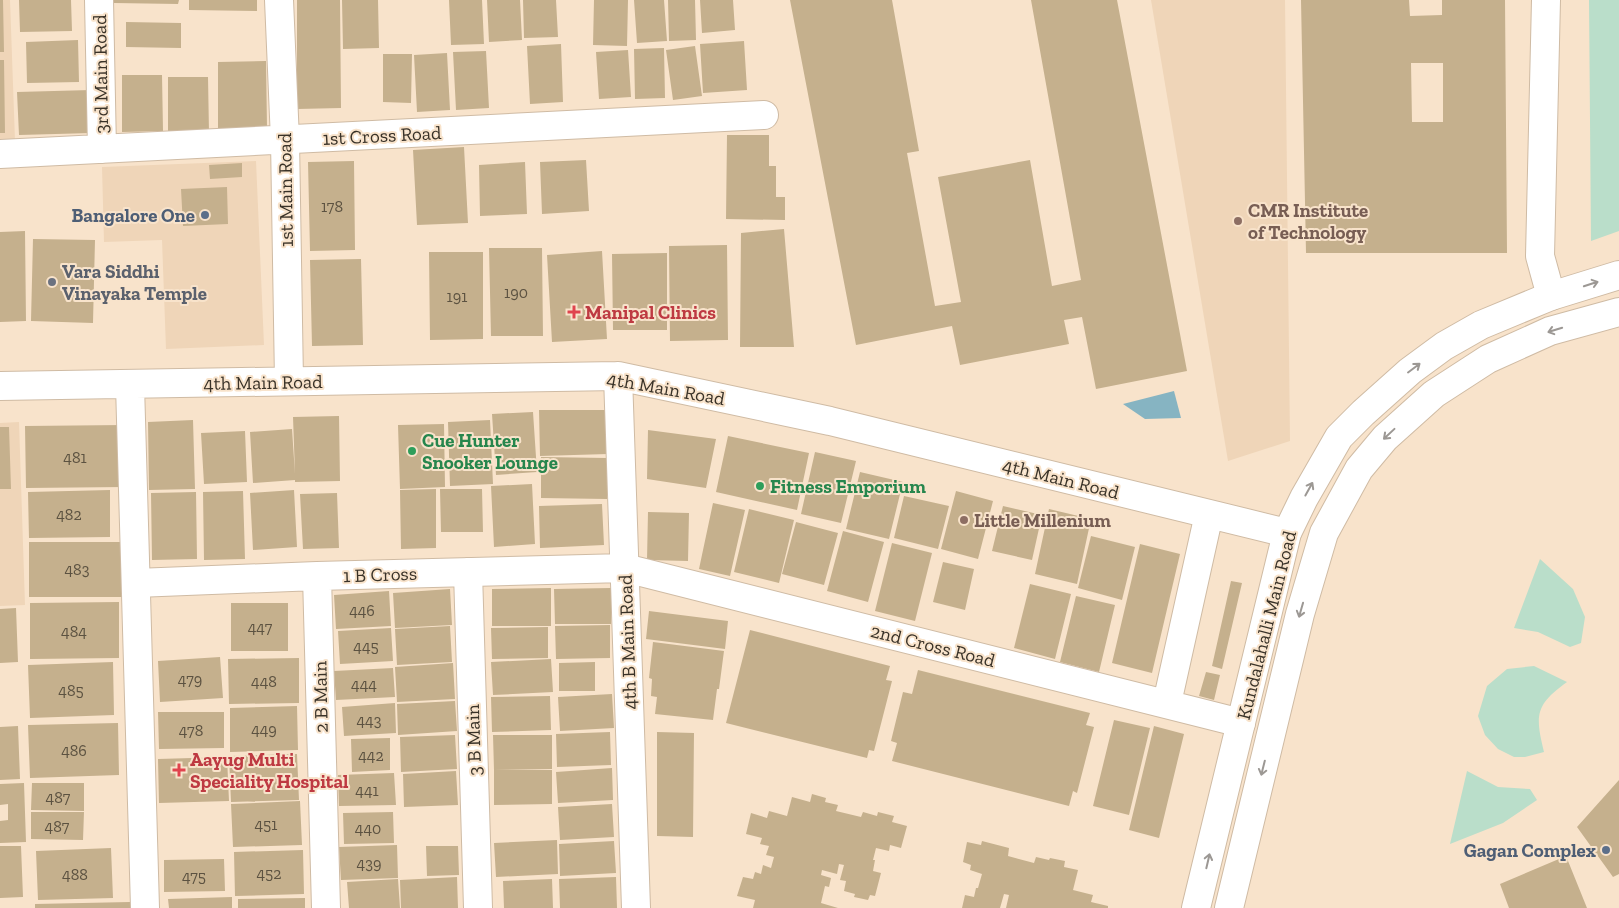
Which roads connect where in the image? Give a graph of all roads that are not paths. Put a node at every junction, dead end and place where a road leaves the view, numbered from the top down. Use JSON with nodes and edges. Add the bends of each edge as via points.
{"nodes":[{"id":1,"x":98,"y":0,"type":"edge"},
{"id":2,"x":279,"y":0,"type":"edge"},
{"id":3,"x":1546,"y":0,"type":"edge"},
{"id":4,"x":764,"y":115,"type":"dead end"},
{"id":5,"x":285,"y":140,"type":"junction"},
{"id":6,"x":102,"y":149,"type":"junction"},
{"id":7,"x":0,"y":154,"type":"edge"},
{"id":8,"x":1619,"y":275,"type":"edge"},
{"id":9,"x":1551,"y":296,"type":"junction"},
{"id":10,"x":1619,"y":312,"type":"edge"},
{"id":11,"x":618,"y":376,"type":"junction"},
{"id":12,"x":289,"y":381,"type":"junction"},
{"id":13,"x":130,"y":385,"type":"junction"},
{"id":14,"x":0,"y":386,"type":"edge"},
{"id":15,"x":1209,"y":514,"type":"junction"},
{"id":16,"x":1287,"y":533,"type":"junction"},
{"id":17,"x":625,"y":568,"type":"junction"},
{"id":18,"x":468,"y":572,"type":"junction"},
{"id":19,"x":317,"y":576,"type":"junction"},
{"id":20,"x":136,"y":583,"type":"junction"},
{"id":21,"x":1167,"y":703,"type":"junction"},
{"id":22,"x":1240,"y":723,"type":"junction"},
{"id":23,"x":145,"y":908,"type":"edge"},
{"id":24,"x":326,"y":908,"type":"edge"},
{"id":25,"x":478,"y":908,"type":"edge"},
{"id":26,"x":636,"y":908,"type":"edge"},
{"id":27,"x":1196,"y":908,"type":"edge"},
{"id":28,"x":1229,"y":908,"type":"edge"}],
"edges":[{"from":1,"to":6,"type":"street","name":"3rd Main Road"},
{"from":2,"to":5,"type":"street","name":"1st Main Road"},
{"from":3,"to":9,"type":"street","via":[[1540,256]]},
{"from":4,"to":5,"type":"street","name":"1st Cross Road"},
{"from":5,"to":6,"type":"street","name":"1st Cross Road"},
{"from":5,"to":12,"type":"street","name":"1st Main Road"},
{"from":6,"to":7,"type":"street","name":"1st Cross Road"},
{"from":9,"to":8,"type":"street","name":"Kundalahalli Main Road","one_way":true},
{"from":16,"to":9,"type":"street","name":"Kundalahalli Main Road","one_way":true,"via":[[1339,437],[1363,413],[1444,346],[1481,325]]},
{"from":10,"to":28,"type":"street","name":"Kundalahalli Main Road","one_way":true,"via":[[1550,331],[1488,359],[1434,394],[1385,438],[1359,469],[1324,533],[1300,614]]},
{"from":11,"to":12,"type":"street","name":"4th Main Road"},
{"from":11,"to":15,"type":"street","name":"4th Main Road","via":[[830,421]]},
{"from":11,"to":17,"type":"street","name":"4th B Main Road"},
{"from":12,"to":13,"type":"street","name":"4th Main Road"},
{"from":13,"to":14,"type":"street","name":"4th Main Road"},
{"from":13,"to":20,"type":"street"},
{"from":15,"to":16,"type":"street","name":"4th Main Road"},
{"from":15,"to":21,"type":"street"},
{"from":16,"to":22,"type":"street","name":"Kundalahalli Main Road"},
{"from":17,"to":18,"type":"street","name":"1 B Cross"},
{"from":17,"to":21,"type":"street","name":"2nd Cross Road"},
{"from":17,"to":26,"type":"street","name":"4th B Main Road"},
{"from":18,"to":19,"type":"street","name":"1 B Cross"},
{"from":18,"to":25,"type":"street","name":"3 B Main"},
{"from":19,"to":20,"type":"street","name":"1 B Cross"},
{"from":19,"to":24,"type":"street","name":"2 B Main"},
{"from":20,"to":23,"type":"street"},
{"from":21,"to":22,"type":"street","name":"2nd Cross Road"},
{"from":27,"to":22,"type":"street","name":"Kundalahalli Main Road","one_way":true}]}
